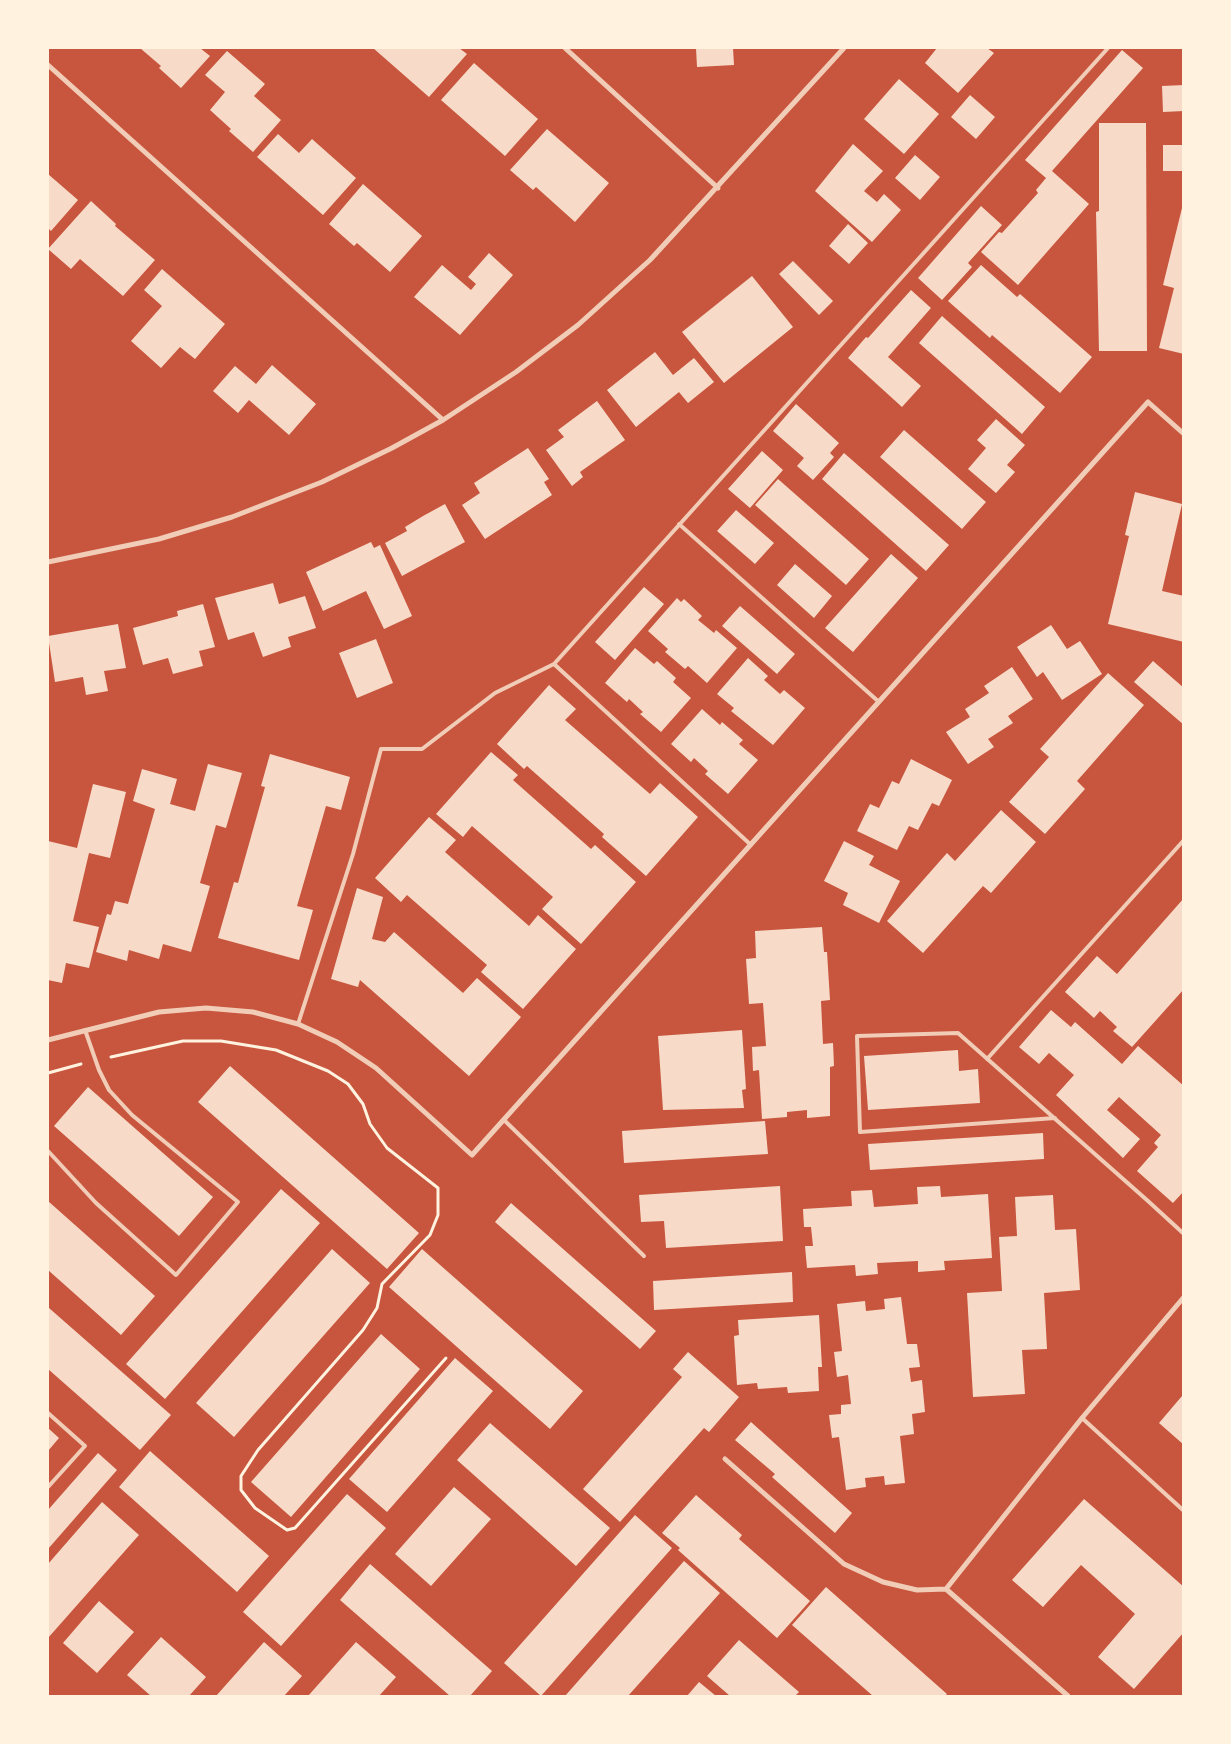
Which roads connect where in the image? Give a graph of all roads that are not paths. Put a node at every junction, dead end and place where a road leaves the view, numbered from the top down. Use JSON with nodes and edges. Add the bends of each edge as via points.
{"nodes":[{"id":1,"x":565,"y":48,"type":"edge"},
{"id":2,"x":844,"y":48,"type":"edge"},
{"id":3,"x":1108,"y":48,"type":"edge"},
{"id":4,"x":48,"y":65,"type":"edge"},
{"id":5,"x":718,"y":188,"type":"junction"},
{"id":6,"x":443,"y":420,"type":"junction"},
{"id":7,"x":1184,"y":434,"type":"edge"},
{"id":8,"x":679,"y":524,"type":"junction"},
{"id":9,"x":48,"y":562,"type":"edge"},
{"id":10,"x":554,"y":664,"type":"junction"},
{"id":11,"x":879,"y":702,"type":"junction"},
{"id":12,"x":1184,"y":840,"type":"edge"},
{"id":13,"x":751,"y":845,"type":"junction"},
{"id":14,"x":298,"y":1024,"type":"junction"},
{"id":15,"x":85,"y":1030,"type":"junction"},
{"id":16,"x":48,"y":1040,"type":"edge"},
{"id":17,"x":987,"y":1059,"type":"junction"},
{"id":18,"x":1055,"y":1118,"type":"junction"},
{"id":19,"x":504,"y":1120,"type":"junction"},
{"id":20,"x":48,"y":1151,"type":"edge"},
{"id":21,"x":1184,"y":1234,"type":"edge"},
{"id":22,"x":644,"y":1256,"type":"dead end"},
{"id":23,"x":1184,"y":1297,"type":"edge"},
{"id":24,"x":48,"y":1412,"type":"edge"},
{"id":25,"x":1082,"y":1418,"type":"junction"},
{"id":26,"x":725,"y":1459,"type":"dead end"},
{"id":27,"x":48,"y":1487,"type":"edge"},
{"id":28,"x":1184,"y":1511,"type":"edge"},
{"id":29,"x":946,"y":1589,"type":"junction"},
{"id":30,"x":1068,"y":1696,"type":"edge"}],
"edges":[{"from":1,"to":5,"type":"street"},
{"from":2,"to":5,"type":"street"},
{"from":3,"to":8,"type":"lane"},
{"from":4,"to":6,"type":"street"},
{"from":5,"to":6,"type":"street","via":[[650,260],[578,325],[516,372]]},
{"from":6,"to":9,"type":"street","via":[[322,482],[232,517],[159,539]]},
{"from":7,"to":11,"type":"street","via":[[1148,402]]},
{"from":8,"to":10,"type":"lane"},
{"from":8,"to":11,"type":"lane"},
{"from":10,"to":13,"type":"lane"},
{"from":10,"to":14,"type":"lane","via":[[495,693],[422,749],[381,749],[353,854]]},
{"from":11,"to":13,"type":"street"},
{"from":12,"to":17,"type":"lane"},
{"from":13,"to":19,"type":"street"},
{"from":14,"to":15,"type":"street","via":[[253,1012],[206,1008],[159,1012]]},
{"from":14,"to":19,"type":"street","via":[[337,1042],[376,1068],[472,1156]]},
{"from":15,"to":16,"type":"street"},
{"from":15,"to":20,"type":"lane","via":[[109,1090],[132,1115],[238,1202],[176,1275],[96,1203]]},
{"from":17,"to":18,"type":"lane"},
{"from":17,"to":18,"type":"lane","via":[[958,1033],[857,1036],[860,1132]]},
{"from":18,"to":21,"type":"lane"},
{"from":19,"to":22,"type":"lane"},
{"from":23,"to":25,"type":"street"},
{"from":24,"to":27,"type":"lane","via":[[86,1446]]},
{"from":25,"to":28,"type":"lane"},
{"from":25,"to":29,"type":"street"},
{"from":26,"to":29,"type":"street","via":[[844,1564],[883,1582],[917,1590]]},
{"from":29,"to":30,"type":"street"}]}
